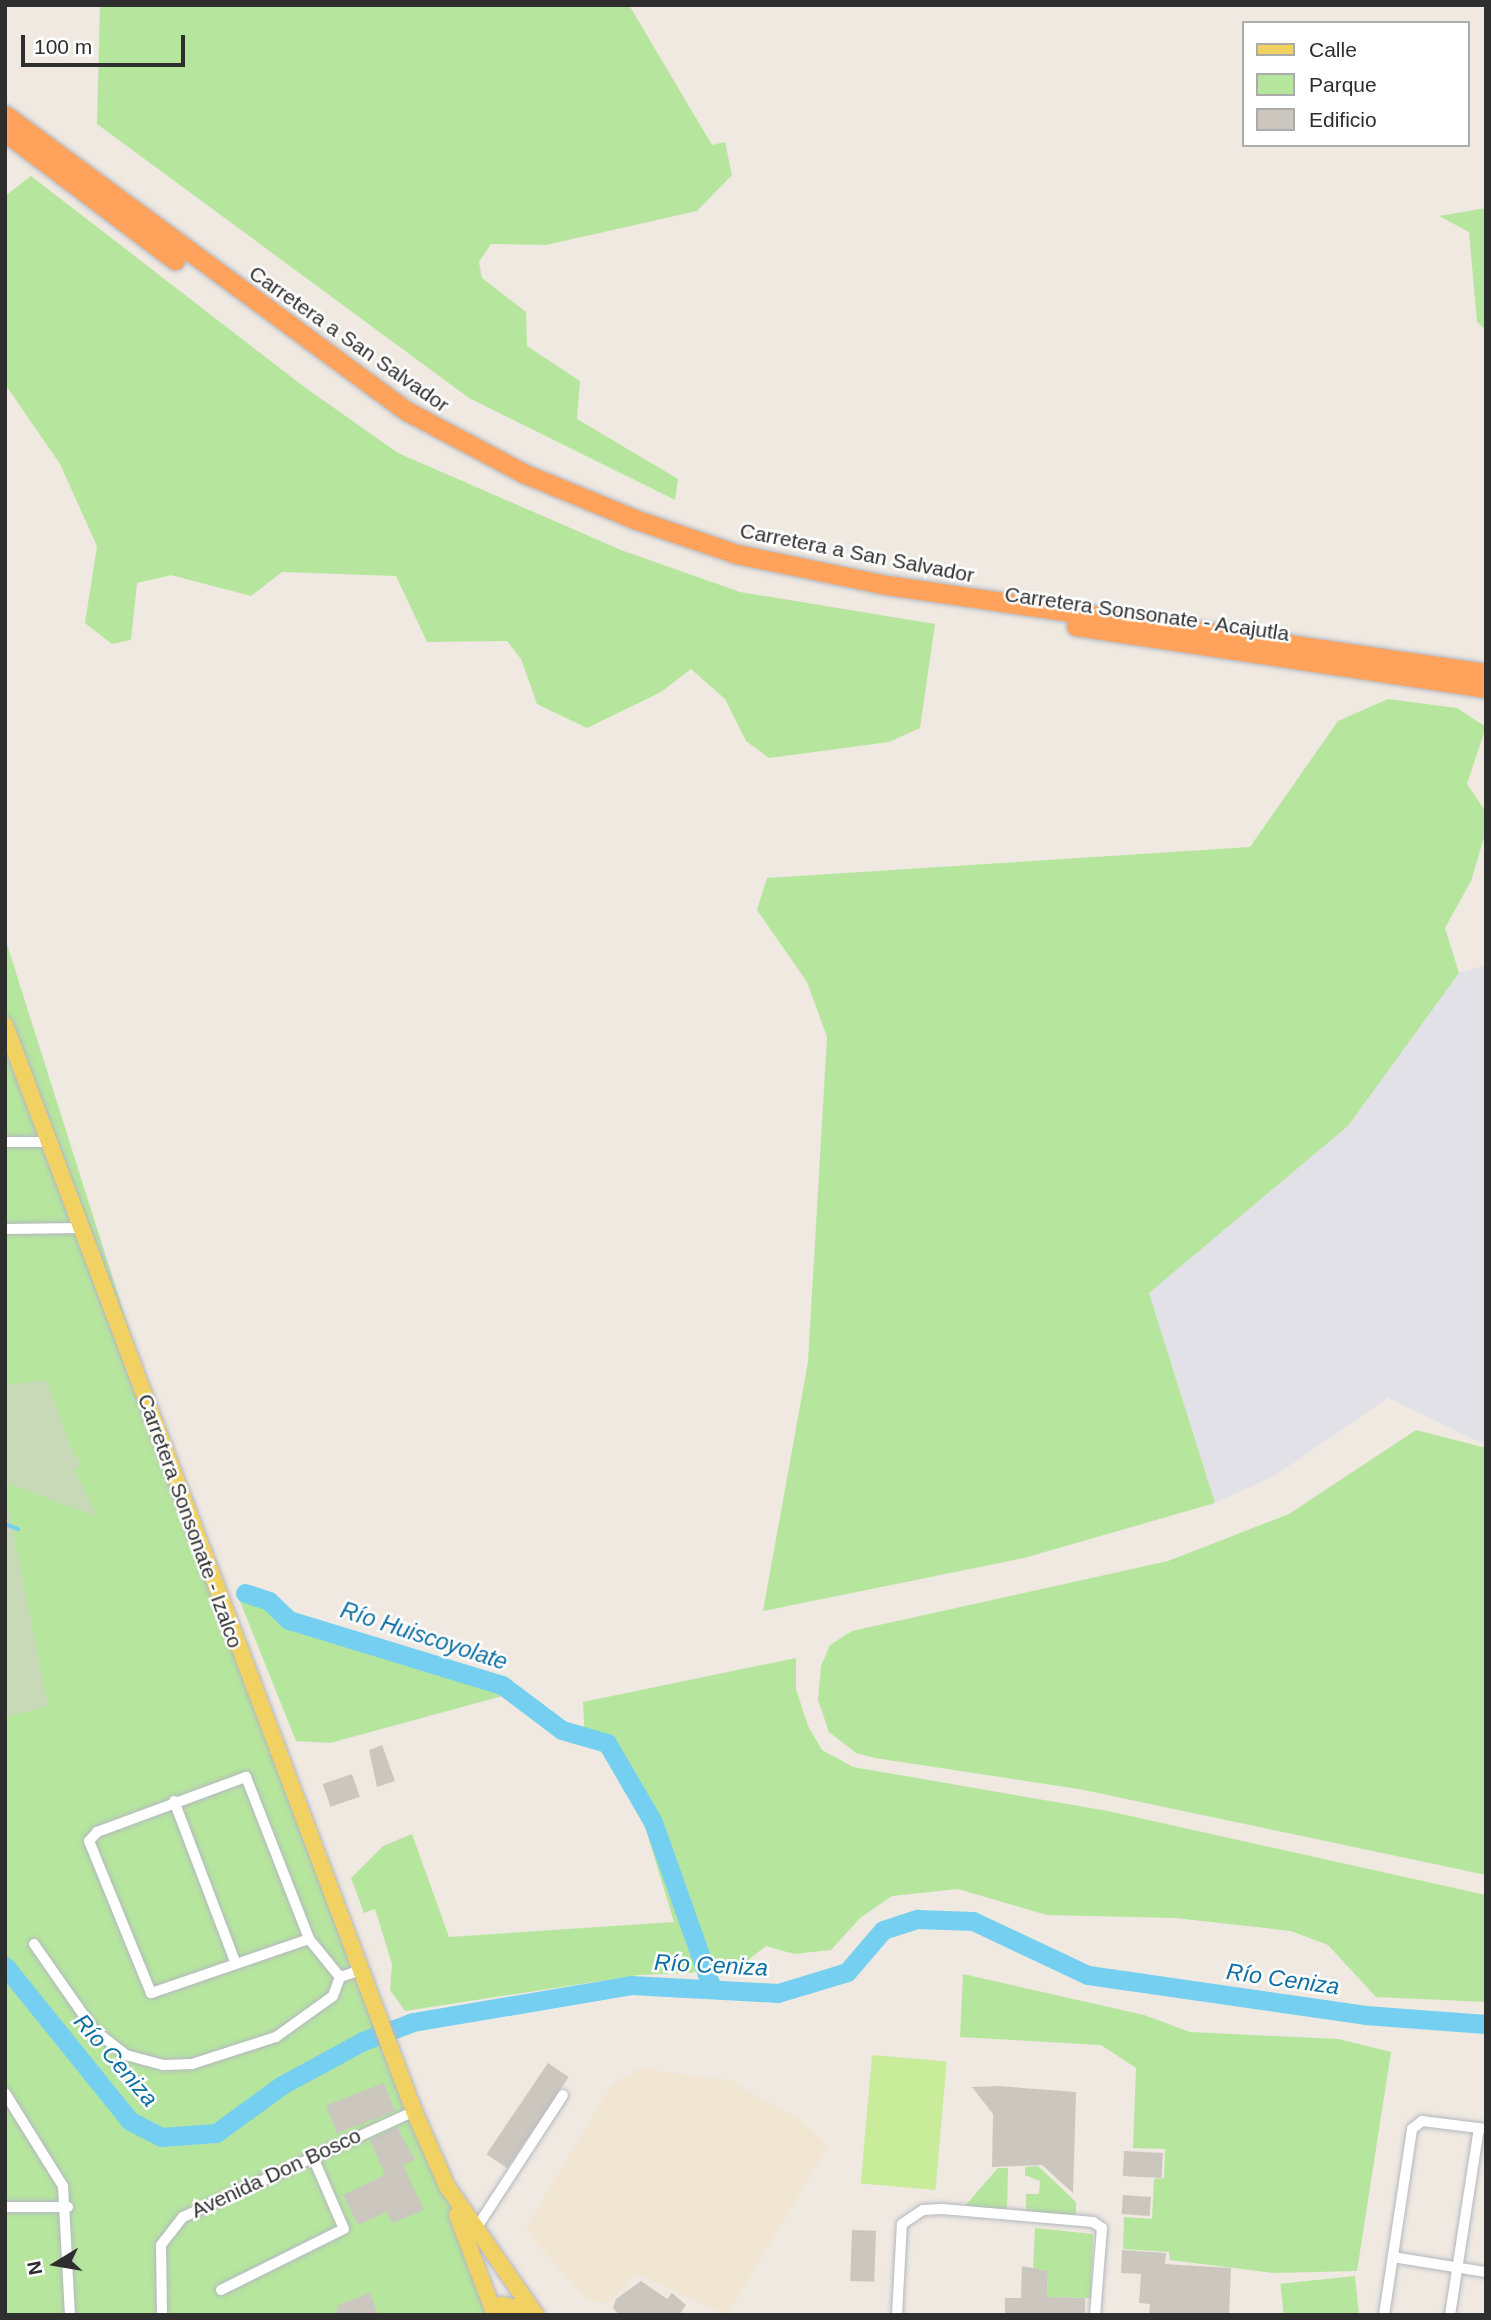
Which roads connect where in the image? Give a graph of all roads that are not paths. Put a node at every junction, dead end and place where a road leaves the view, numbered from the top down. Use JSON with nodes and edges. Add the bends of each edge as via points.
{"nodes":[{"id":1,"x":5,"y":115,"type":"edge"},
{"id":2,"x":5,"y":132,"type":"edge"},
{"id":3,"x":1486,"y":673,"type":"edge"},
{"id":4,"x":1486,"y":688,"type":"edge"},
{"id":5,"x":5,"y":1025,"type":"edge"},
{"id":6,"x":10,"y":1054,"type":"edge"},
{"id":7,"x":5,"y":1142,"type":"edge"},
{"id":8,"x":48,"y":1142,"type":"junction"},
{"id":9,"x":81,"y":1228,"type":"junction"},
{"id":10,"x":5,"y":1229,"type":"edge"},
{"id":11,"x":174,"y":1801,"type":"junction"},
{"id":12,"x":309,"y":1939,"type":"junction"},
{"id":13,"x":34,"y":1944,"type":"dead end"},
{"id":14,"x":236,"y":1964,"type":"junction"},
{"id":15,"x":359,"y":1971,"type":"junction"},
{"id":16,"x":340,"y":1977,"type":"junction"},
{"id":17,"x":5,"y":2093,"type":"edge"},
{"id":18,"x":563,"y":2095,"type":"dead end"},
{"id":19,"x":414,"y":2111,"type":"junction"},
{"id":20,"x":1482,"y":2129,"type":"edge"},
{"id":21,"x":312,"y":2155,"type":"junction"},
{"id":22,"x":447,"y":2186,"type":"junction"},
{"id":23,"x":5,"y":2207,"type":"edge"},
{"id":24,"x":68,"y":2207,"type":"junction"},
{"id":25,"x":475,"y":2230,"type":"junction"},
{"id":26,"x":1393,"y":2257,"type":"junction"},
{"id":27,"x":1457,"y":2268,"type":"junction"},
{"id":28,"x":1486,"y":2272,"type":"edge"},
{"id":29,"x":221,"y":2290,"type":"dead end"},
{"id":30,"x":494,"y":2313,"type":"edge"},
{"id":31,"x":534,"y":2313,"type":"edge"},
{"id":32,"x":70,"y":2315,"type":"edge"},
{"id":33,"x":163,"y":2315,"type":"edge"},
{"id":34,"x":897,"y":2315,"type":"edge"},
{"id":35,"x":1096,"y":2315,"type":"edge"},
{"id":36,"x":1384,"y":2315,"type":"edge"},
{"id":37,"x":1450,"y":2315,"type":"edge"}],
"edges":[{"from":1,"to":3,"type":"highway","name":"Carretera a San Salvador","via":[[407,411],[523,473],[624,515],[737,554],[874,583]]},
{"from":2,"to":4,"type":"highway","name":"Carretera Sonsonate - Acajutla","via":[[429,439],[521,487],[618,527],[692,554],[826,587]]},
{"from":5,"to":6,"type":"main road","name":"Carretera Sonsonate - Izalco"},
{"from":6,"to":8,"type":"main road","name":"Carretera Sonsonate - Izalco"},
{"from":7,"to":8,"type":"street"},
{"from":8,"to":9,"type":"main road","name":"Carretera Sonsonate - Izalco"},
{"from":9,"to":10,"type":"street"},
{"from":9,"to":15,"type":"main road","name":"Carretera Sonsonate - Izalco"},
{"from":11,"to":12,"type":"street","via":[[246,1777]]},
{"from":11,"to":14,"type":"street"},
{"from":11,"to":14,"type":"street","via":[[97,1832],[89,1841],[90,1852],[151,1993]]},
{"from":12,"to":14,"type":"street"},
{"from":12,"to":16,"type":"street"},
{"from":13,"to":16,"type":"street","via":[[94,2030],[126,2054],[164,2065],[192,2064],[276,2037],[333,1996]]},
{"from":15,"to":16,"type":"street"},
{"from":15,"to":19,"type":"main road","name":"Carretera Sonsonate - Izalco"},
{"from":17,"to":24,"type":"street","via":[[52,2162]]},
{"from":18,"to":25,"type":"street"},
{"from":19,"to":21,"type":"street","name":"Avenida Don Bosco"},
{"from":19,"to":22,"type":"main road"},
{"from":20,"to":26,"type":"street","via":[[1422,2121],[1410,2136]]},
{"from":20,"to":27,"type":"street"},
{"from":21,"to":29,"type":"street","via":[[342,2218],[340,2235]]},
{"from":21,"to":33,"type":"street","name":"Avenida Don Bosco","via":[[183,2217],[164,2236]]},
{"from":22,"to":25,"type":"main road"},
{"from":22,"to":30,"type":"main road"},
{"from":23,"to":24,"type":"street"},
{"from":24,"to":32,"type":"street"},
{"from":25,"to":31,"type":"main road"},
{"from":26,"to":27,"type":"street"},
{"from":26,"to":36,"type":"street"},
{"from":27,"to":28,"type":"street"},
{"from":27,"to":37,"type":"street"},
{"from":30,"to":31,"type":"main road","via":[[501,2305]]},
{"from":34,"to":35,"type":"street","via":[[900,2239],[909,2215],[942,2209],[1077,2217],[1102,2228]]}]}
